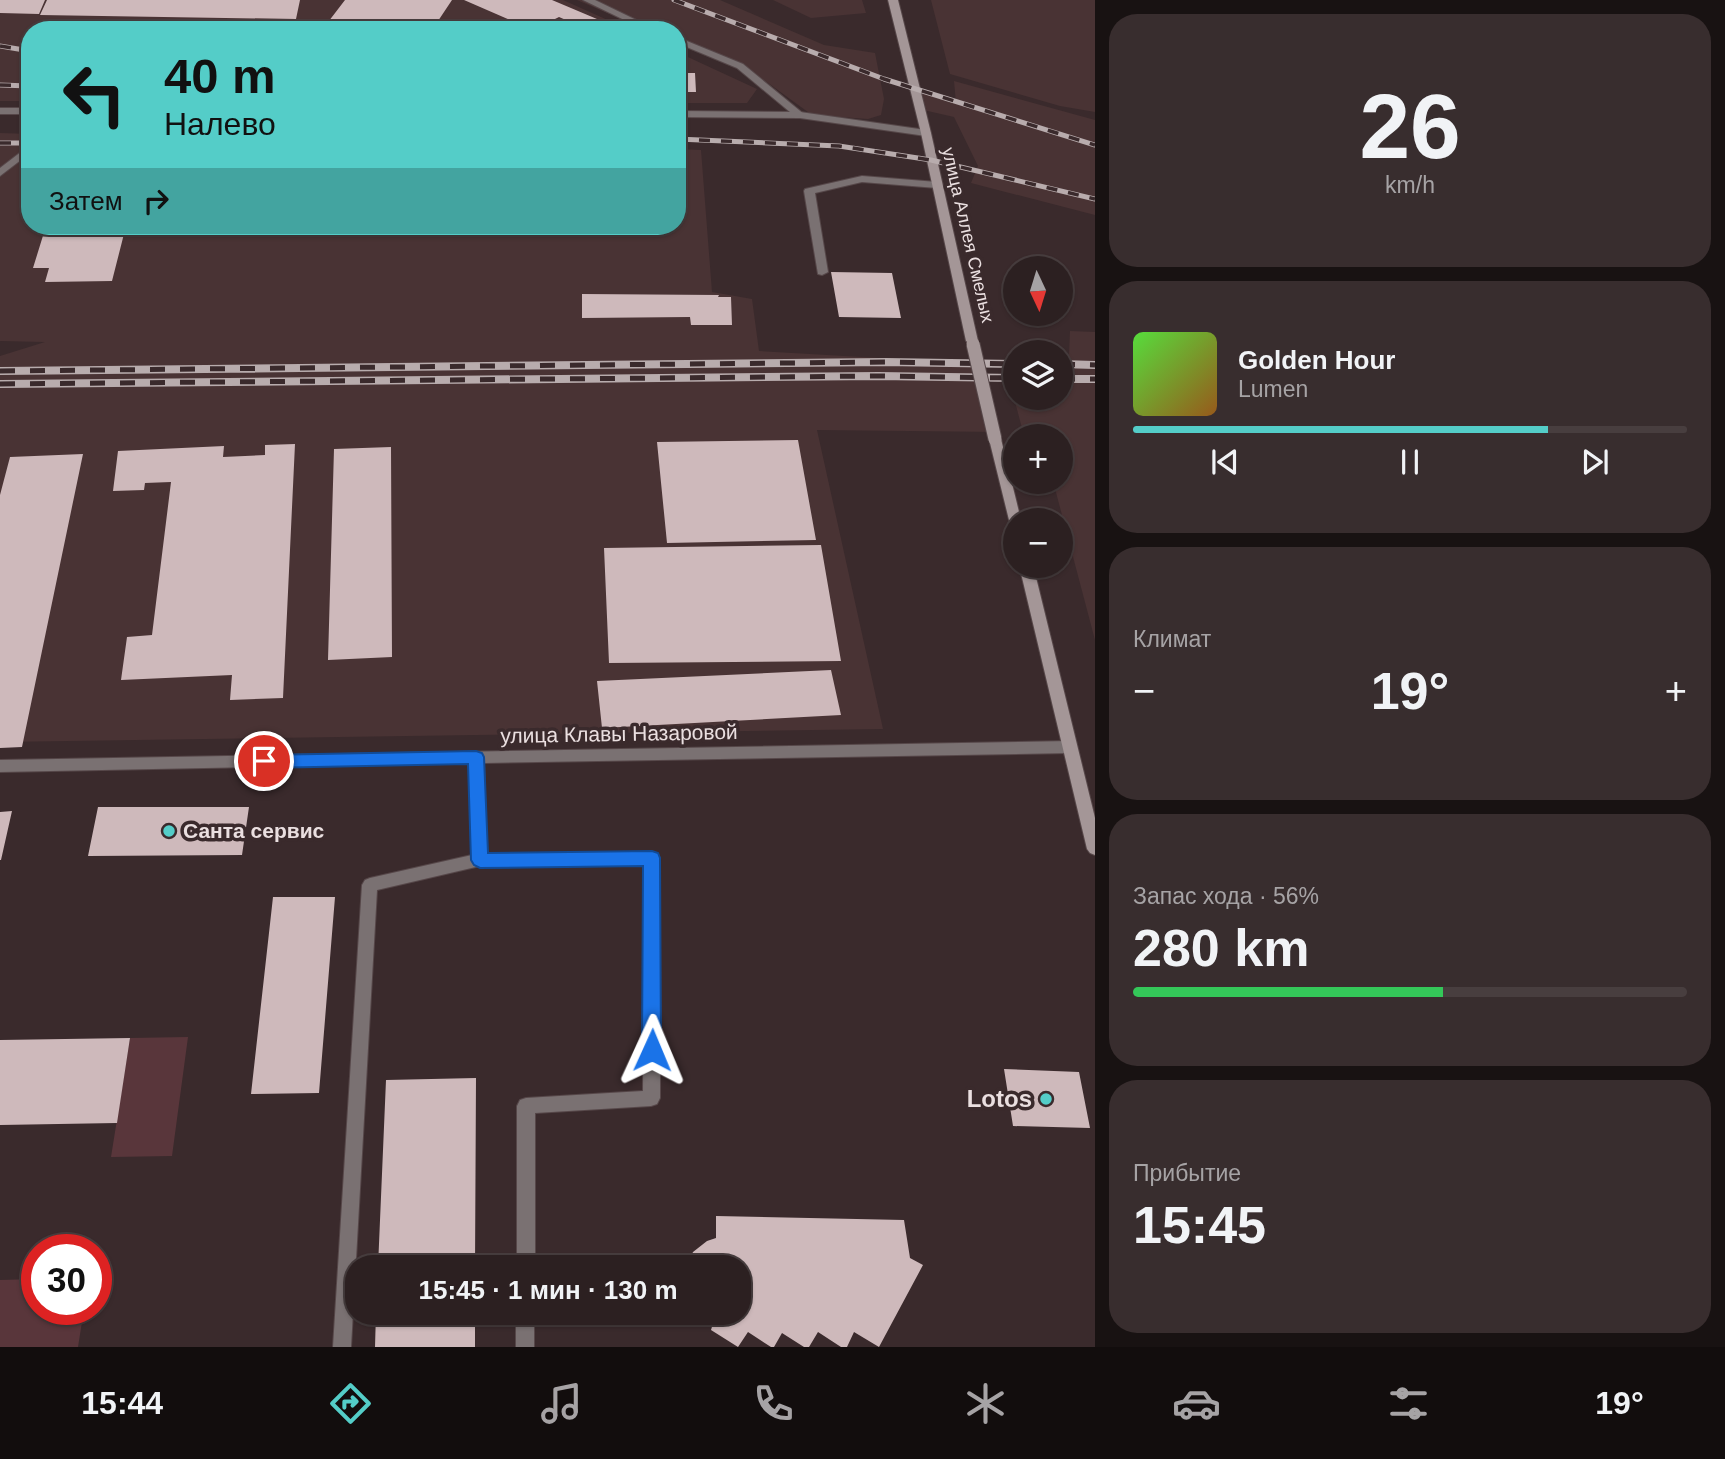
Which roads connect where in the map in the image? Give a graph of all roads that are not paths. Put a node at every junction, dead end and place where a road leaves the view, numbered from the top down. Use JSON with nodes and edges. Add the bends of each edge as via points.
{"nodes":[{"id":1,"x":588,"y":0,"type":"edge"},
{"id":2,"x":893,"y":0,"type":"edge"},
{"id":3,"x":634,"y":21,"type":"edge"},
{"id":4,"x":686,"y":44,"type":"edge"},
{"id":5,"x":0,"y":111,"type":"edge"},
{"id":6,"x":21,"y":111,"type":"edge"},
{"id":7,"x":686,"y":114,"type":"edge"},
{"id":8,"x":800,"y":115,"type":"junction"},
{"id":9,"x":926,"y":133,"type":"junction"},
{"id":10,"x":21,"y":156,"type":"edge"},
{"id":11,"x":0,"y":173,"type":"edge"},
{"id":12,"x":937,"y":185,"type":"junction"},
{"id":13,"x":822,"y":272,"type":"dead end"},
{"id":14,"x":1012,"y":508,"type":"edge"},
{"id":15,"x":1029,"y":578,"type":"edge"},
{"id":16,"x":1070,"y":747,"type":"junction"},
{"id":17,"x":476,"y":757,"type":"junction"},
{"id":18,"x":0,"y":766,"type":"edge"},
{"id":19,"x":1095,"y":849,"type":"edge"},
{"id":20,"x":480,"y":860,"type":"junction"},
{"id":21,"x":526,"y":1255,"type":"edge"},
{"id":22,"x":526,"y":1325,"type":"edge"},
{"id":23,"x":342,"y":1347,"type":"edge"},
{"id":24,"x":525,"y":1347,"type":"edge"}],
"edges":[{"from":1,"to":3,"type":"street"},
{"from":2,"to":9,"type":"main road","name":"улица Аллея Смелых"},
{"from":4,"to":8,"type":"street","via":[[740,66]]},
{"from":5,"to":6,"type":"street"},
{"from":7,"to":8,"type":"street"},
{"from":8,"to":9,"type":"street"},
{"from":9,"to":12,"type":"main road","name":"улица Аллея Смелых"},
{"from":10,"to":11,"type":"street"},
{"from":12,"to":13,"type":"street","via":[[862,179],[809,191]]},
{"from":12,"to":14,"type":"main road","name":"улица Аллея Смелых","bridge":true},
{"from":15,"to":16,"type":"main road"},
{"from":16,"to":17,"type":"street","name":"улица Клавы Назаровой"},
{"from":16,"to":19,"type":"main road"},
{"from":17,"to":18,"type":"street","name":"улица Клавы Назаровой"},
{"from":17,"to":20,"type":"street"},
{"from":20,"to":21,"type":"street","via":[[652,858],[651,1098],[526,1106]]},
{"from":20,"to":23,"type":"street","via":[[370,885]]},
{"from":22,"to":24,"type":"street"}]}
